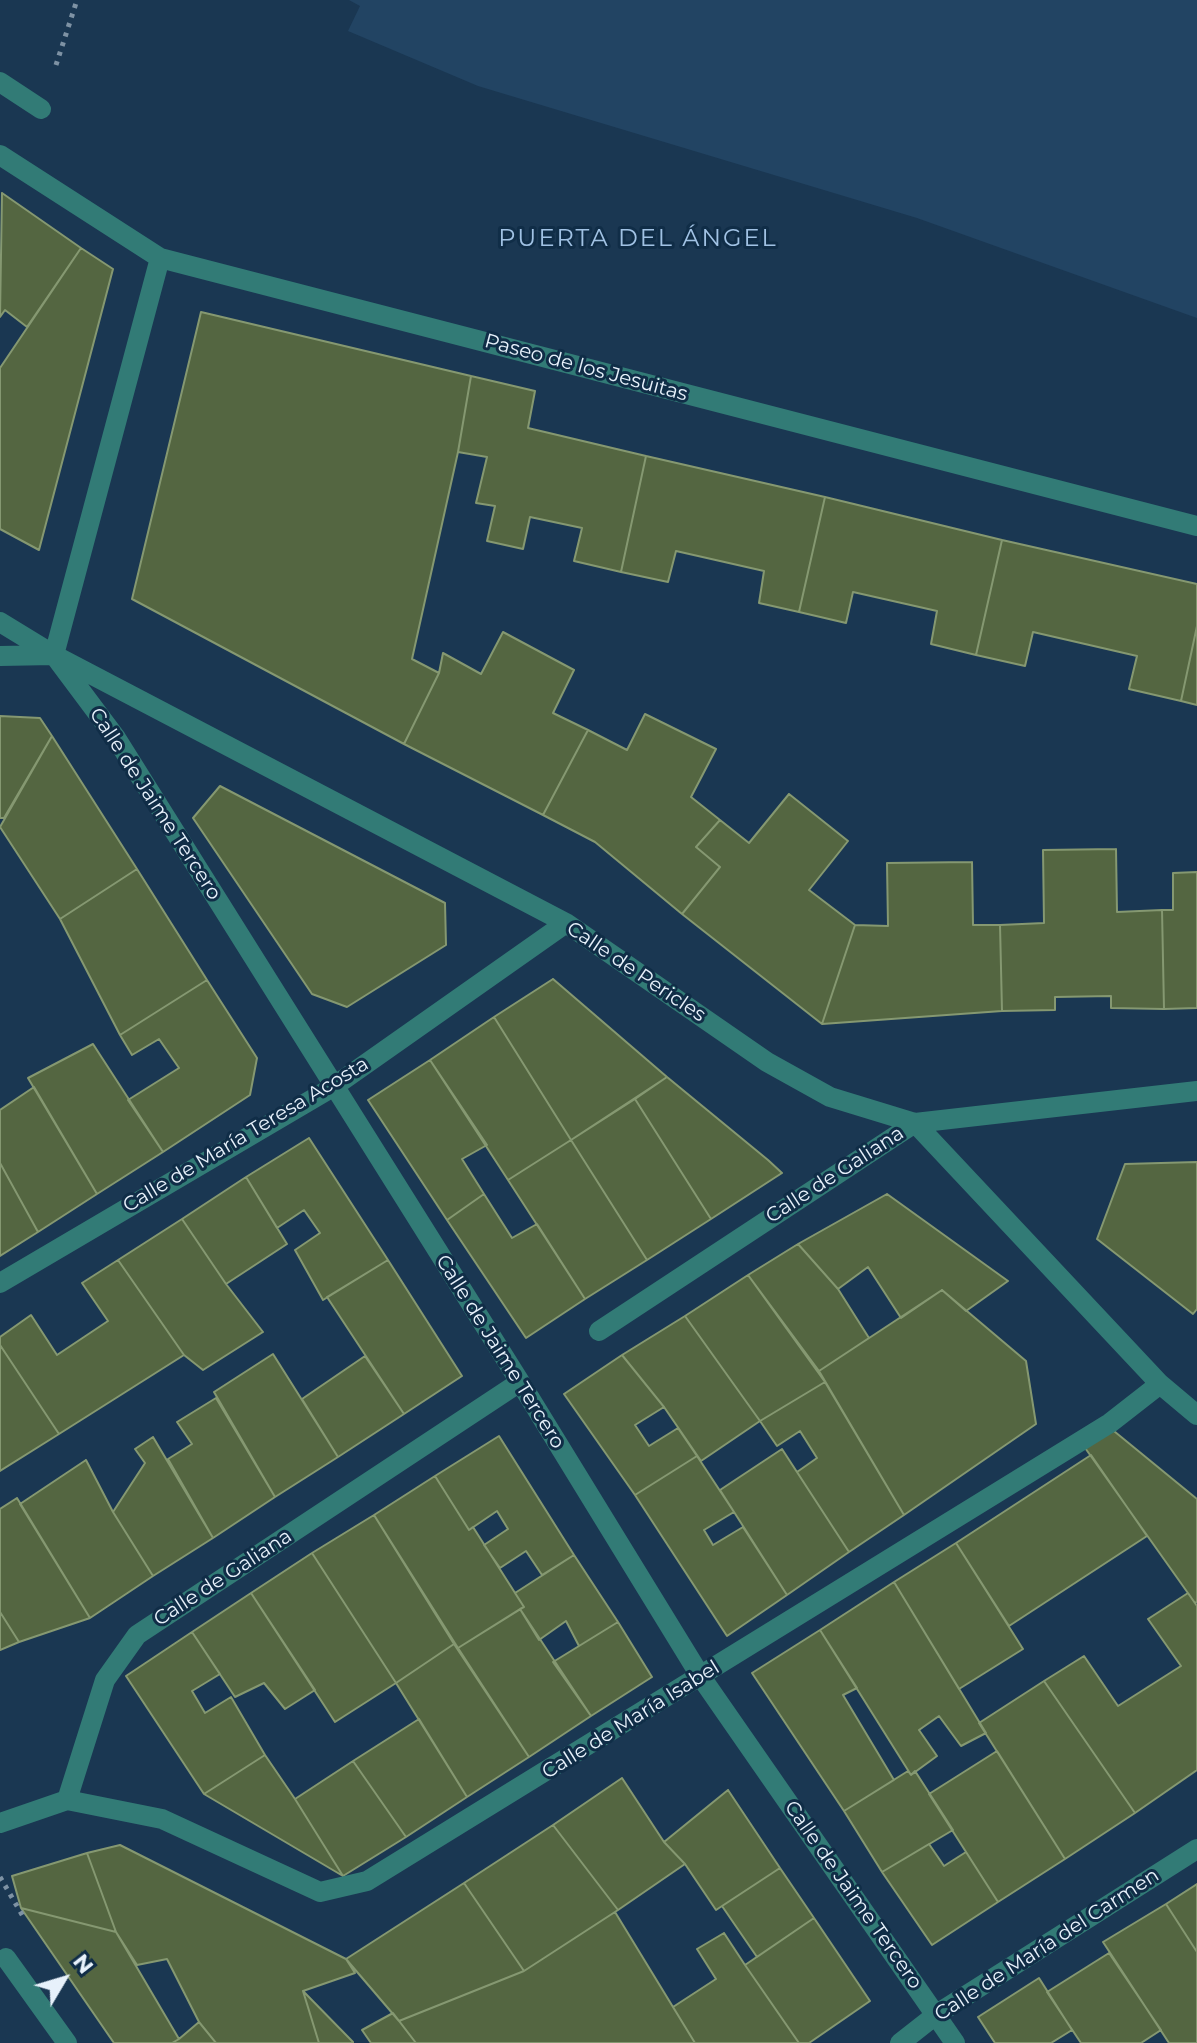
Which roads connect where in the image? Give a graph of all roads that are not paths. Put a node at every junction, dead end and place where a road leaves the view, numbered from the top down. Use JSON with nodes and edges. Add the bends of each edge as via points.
{"nodes":[{"id":1,"x":0,"y":82,"type":"edge"},
{"id":2,"x":41,"y":109,"type":"dead end"},
{"id":3,"x":0,"y":155,"type":"edge"},
{"id":4,"x":160,"y":258,"type":"junction"},
{"id":5,"x":1197,"y":526,"type":"edge"},
{"id":6,"x":0,"y":622,"type":"edge"},
{"id":7,"x":54,"y":655,"type":"junction"},
{"id":8,"x":0,"y":656,"type":"edge"},
{"id":9,"x":566,"y":923,"type":"junction"},
{"id":10,"x":333,"y":1087,"type":"junction"},
{"id":11,"x":1197,"y":1091,"type":"edge"},
{"id":12,"x":915,"y":1123,"type":"junction"},
{"id":13,"x":0,"y":1283,"type":"edge"},
{"id":14,"x":599,"y":1331,"type":"dead end"},
{"id":15,"x":520,"y":1382,"type":"junction"},
{"id":16,"x":1160,"y":1384,"type":"junction"},
{"id":17,"x":1197,"y":1415,"type":"edge"},
{"id":18,"x":701,"y":1677,"type":"junction"},
{"id":19,"x":67,"y":1800,"type":"junction"},
{"id":20,"x":0,"y":1823,"type":"edge"},
{"id":21,"x":1197,"y":1849,"type":"edge"},
{"id":22,"x":6,"y":1958,"type":"dead end"},
{"id":23,"x":937,"y":2014,"type":"junction"},
{"id":24,"x":67,"y":2043,"type":"edge"},
{"id":25,"x":900,"y":2043,"type":"edge"},
{"id":26,"x":955,"y":2043,"type":"edge"}],
"edges":[{"from":1,"to":2,"type":"street"},
{"from":3,"to":4,"type":"street","name":"Paseo de los Jesuitas"},
{"from":4,"to":5,"type":"street","name":"Paseo de los Jesuitas"},
{"from":4,"to":7,"type":"street"},
{"from":6,"to":7,"type":"street","name":"Calle de Pericles"},
{"from":7,"to":8,"type":"street"},
{"from":7,"to":9,"type":"street","name":"Calle de Pericles"},
{"from":7,"to":10,"type":"street","name":"Calle de Jaime Tercero","via":[[116,738]]},
{"from":9,"to":10,"type":"street","name":"Calle de María Teresa Acosta"},
{"from":9,"to":12,"type":"street","name":"Calle de Pericles","via":[[767,1062],[830,1097]]},
{"from":10,"to":13,"type":"street","name":"Calle de María Teresa Acosta"},
{"from":10,"to":15,"type":"street","name":"Calle de Jaime Tercero"},
{"from":11,"to":12,"type":"street","name":"Calle de Galiana"},
{"from":12,"to":14,"type":"street","name":"Calle de Galiana"},
{"from":12,"to":16,"type":"street","name":"Calle de Pericles"},
{"from":15,"to":18,"type":"street","name":"Calle de Jaime Tercero"},
{"from":15,"to":19,"type":"street","name":"Calle de Galiana","via":[[137,1635],[105,1680]]},
{"from":16,"to":17,"type":"street","name":"Calle de Pericles"},
{"from":16,"to":18,"type":"street","name":"Calle de María Isabel","via":[[1110,1423]]},
{"from":18,"to":19,"type":"street","name":"Calle de María Isabel","via":[[367,1881],[320,1892],[162,1819]]},
{"from":18,"to":23,"type":"street","name":"Calle de Jaime Tercero"},
{"from":19,"to":20,"type":"street"},
{"from":21,"to":23,"type":"street","name":"Calle de María del Carmen"},
{"from":22,"to":24,"type":"street"},
{"from":23,"to":25,"type":"street","name":"Calle de María del Carmen"},
{"from":23,"to":26,"type":"street","name":"Calle de Jaime Tercero"}]}
